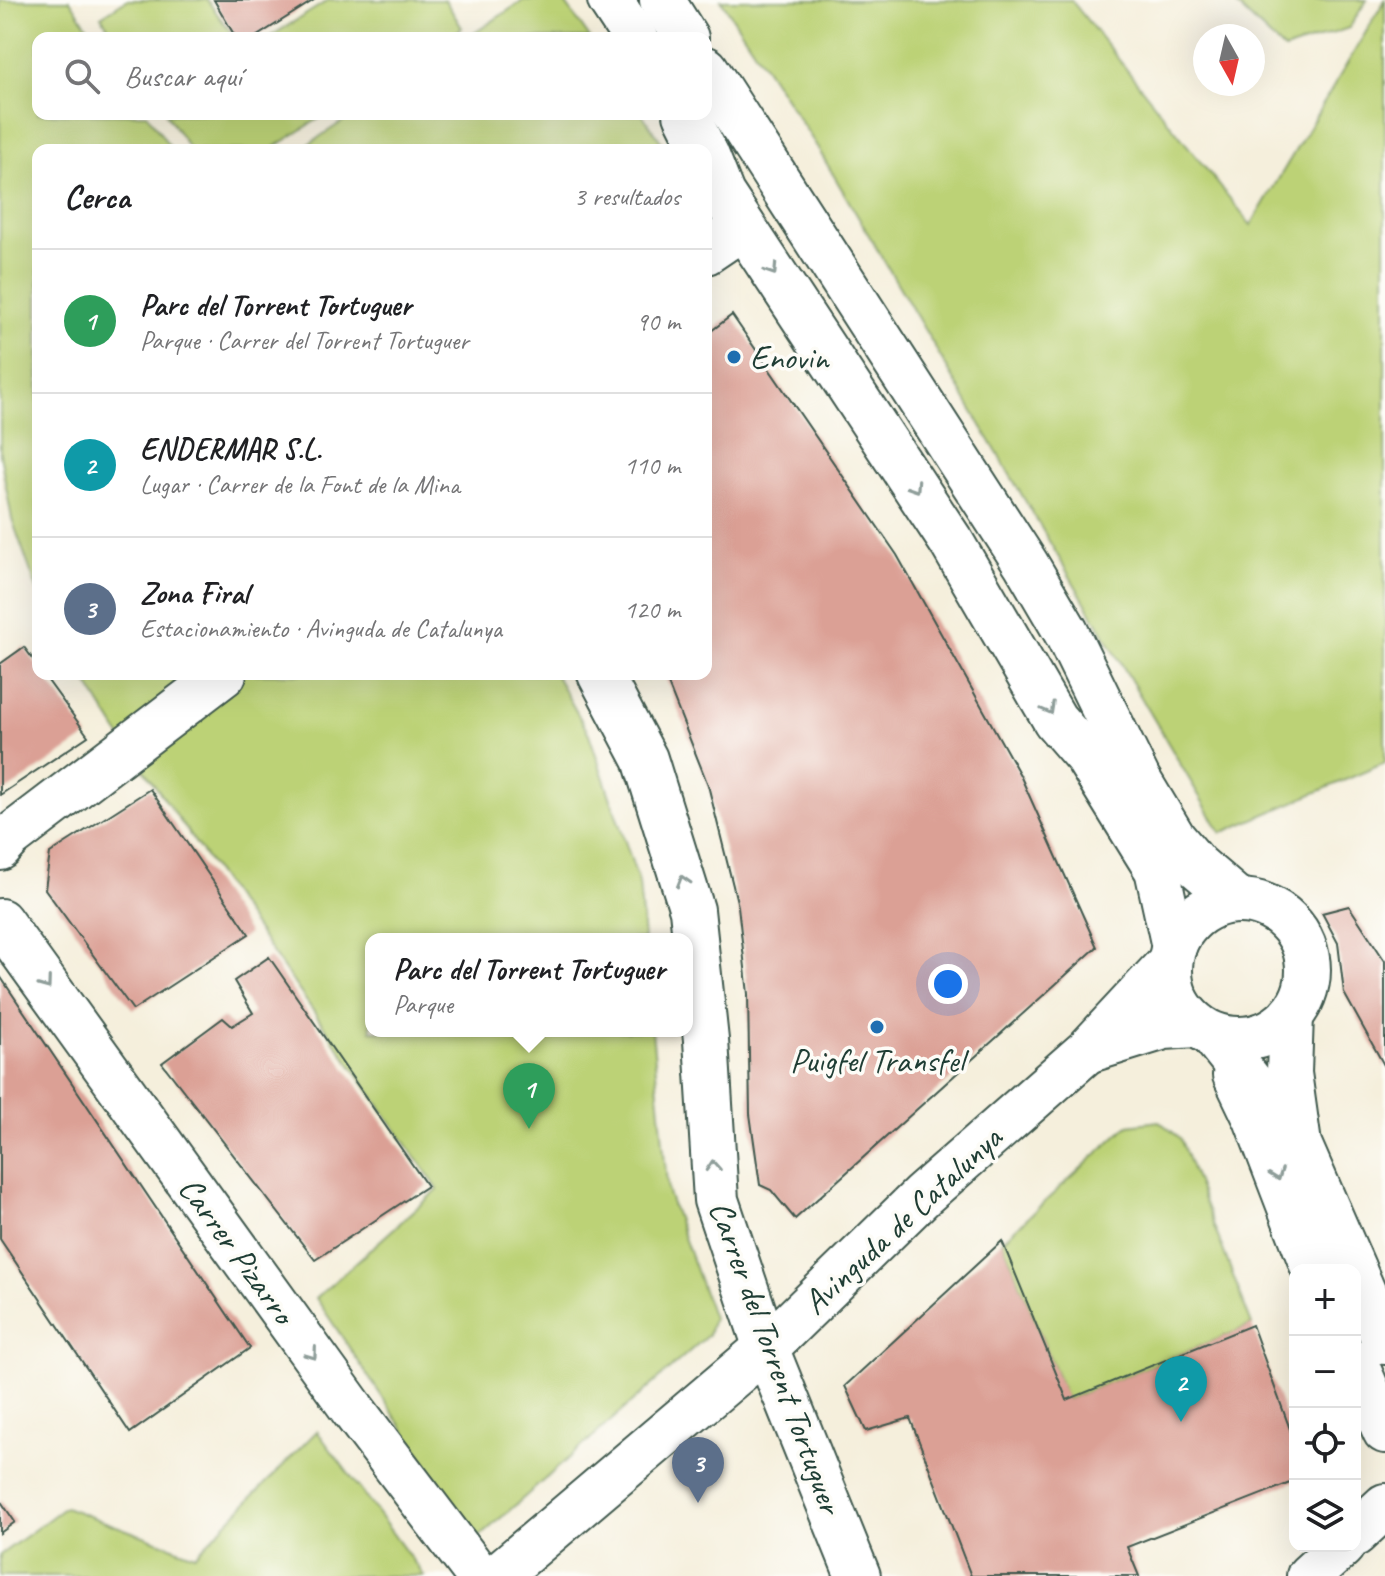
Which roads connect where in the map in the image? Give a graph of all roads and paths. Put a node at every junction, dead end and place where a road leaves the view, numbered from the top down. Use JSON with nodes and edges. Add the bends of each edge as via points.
{"nodes":[{"id":1,"x":610,"y":0,"type":"edge"},
{"id":2,"x":662,"y":0,"type":"edge"},
{"id":3,"x":631,"y":32,"type":"edge"},
{"id":4,"x":682,"y":32,"type":"edge"},
{"id":5,"x":712,"y":78,"type":"edge"},
{"id":6,"x":689,"y":120,"type":"edge"},
{"id":7,"x":701,"y":144,"type":"edge"},
{"id":8,"x":712,"y":169,"type":"edge"},
{"id":9,"x":743,"y":227,"type":"junction"},
{"id":10,"x":712,"y":248,"type":"edge"},
{"id":11,"x":216,"y":680,"type":"edge"},
{"id":12,"x":603,"y":680,"type":"edge"},
{"id":13,"x":1138,"y":779,"type":"junction"},
{"id":14,"x":0,"y":848,"type":"edge"},
{"id":15,"x":1155,"y":866,"type":"junction"},
{"id":16,"x":1238,"y":901,"type":"junction"},
{"id":17,"x":0,"y":921,"type":"edge"},
{"id":18,"x":1172,"y":955,"type":"junction"},
{"id":19,"x":1291,"y":1015,"type":"junction"},
{"id":20,"x":1211,"y":1037,"type":"junction"},
{"id":21,"x":1087,"y":1051,"type":"junction"},
{"id":22,"x":1299,"y":1144,"type":"junction"},
{"id":23,"x":1307,"y":1253,"type":"edge"},
{"id":24,"x":1351,"y":1264,"type":"edge"},
{"id":25,"x":1361,"y":1287,"type":"edge"},
{"id":26,"x":1385,"y":1342,"type":"edge"},
{"id":27,"x":766,"y":1348,"type":"junction"},
{"id":28,"x":1361,"y":1376,"type":"edge"},
{"id":29,"x":1385,"y":1431,"type":"edge"},
{"id":30,"x":1385,"y":1506,"type":"edge"},
{"id":31,"x":1361,"y":1528,"type":"edge"},
{"id":32,"x":1335,"y":1552,"type":"edge"},
{"id":33,"x":479,"y":1576,"type":"edge"},
{"id":34,"x":497,"y":1576,"type":"edge"},
{"id":35,"x":858,"y":1576,"type":"edge"},
{"id":36,"x":1309,"y":1576,"type":"edge"}],
"edges":[{"from":1,"to":3,"type":"street"},
{"from":2,"to":4,"type":"street"},
{"from":5,"to":13,"type":"street","via":[[1026,564],[1073,644]]},
{"from":6,"to":7,"type":"street"},
{"from":8,"to":9,"type":"street"},
{"from":9,"to":10,"type":"street"},
{"from":9,"to":15,"type":"street","one_way":true,"via":[[952,543],[1055,720],[1087,757]]},
{"from":11,"to":14,"type":"street"},
{"from":27,"to":12,"type":"street","name":"Carrer del Torrent Tortuguer","one_way":true,"via":[[716,1200],[692,910],[645,759]]},
{"from":13,"to":15,"type":"street"},
{"from":13,"to":16,"type":"street","via":[[1174,839]]},
{"from":15,"to":18,"type":"street"},
{"from":16,"to":18,"type":"street","via":[[1202,912],[1185,928]]},
{"from":16,"to":19,"type":"street","via":[[1266,906],[1286,918],[1304,944],[1307,980]]},
{"from":17,"to":33,"type":"street","name":"Carrer Pizarro","one_way":true,"via":[[343,1397]]},
{"from":18,"to":20,"type":"street","via":[[1174,998]]},
{"from":18,"to":21,"type":"street","name":"Avinguda de Catalunya"},
{"from":19,"to":20,"type":"street","via":[[1265,1034]]},
{"from":19,"to":22,"type":"street","via":[[1289,1073]]},
{"from":20,"to":21,"type":"street","name":"Avinguda de Catalunya","via":[[1164,1027]]},
{"from":20,"to":22,"type":"street"},
{"from":20,"to":23,"type":"street","one_way":true,"via":[[1256,1119]]},
{"from":21,"to":27,"type":"street","name":"Avinguda de Catalunya","via":[[923,1195]]},
{"from":22,"to":24,"type":"street"},
{"from":25,"to":26,"type":"street"},
{"from":27,"to":34,"type":"street","name":"Avinguda de Catalunya"},
{"from":27,"to":35,"type":"street","name":"Carrer del Torrent Tortuguer"},
{"from":28,"to":29,"type":"street"},
{"from":30,"to":31,"type":"street"},
{"from":32,"to":36,"type":"street"}]}
